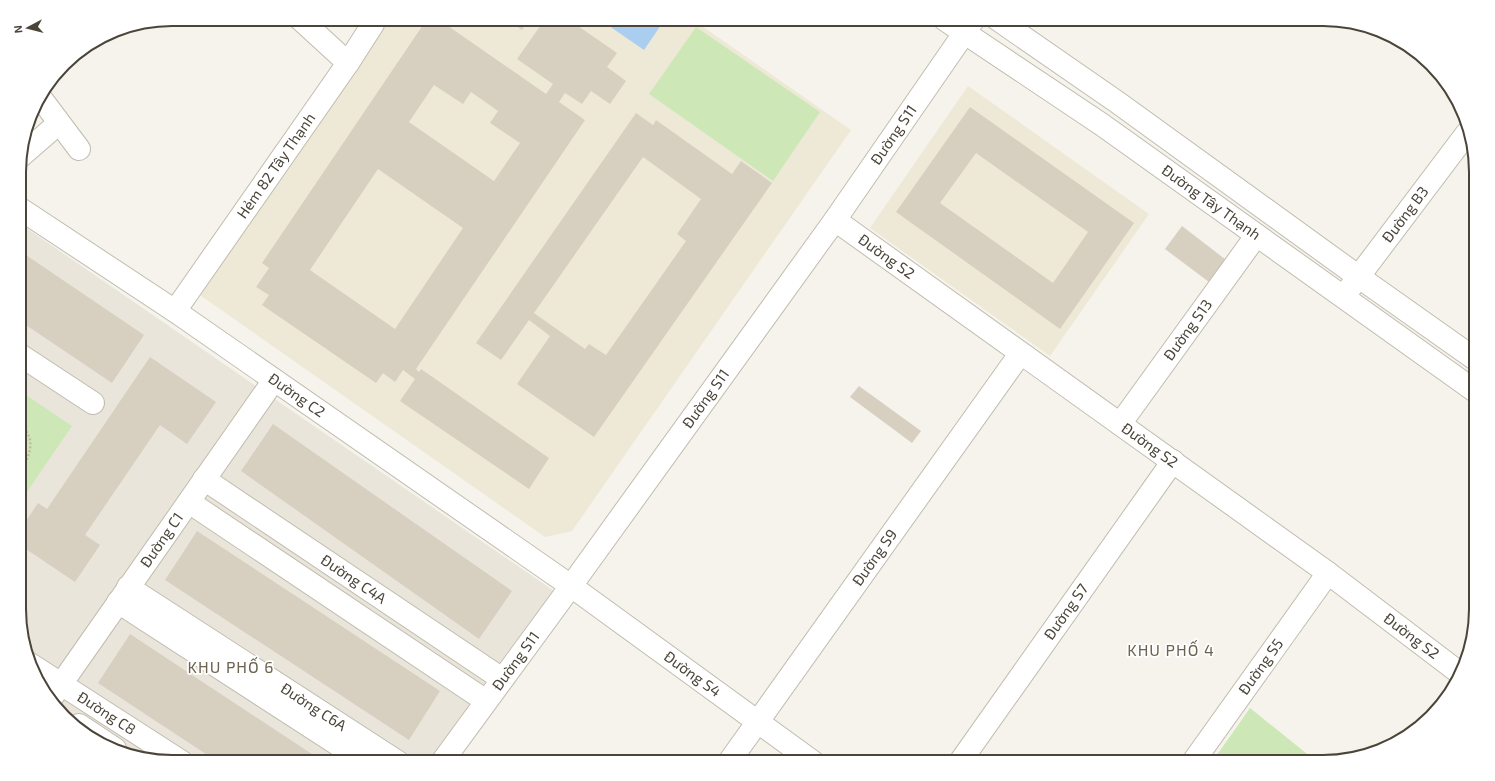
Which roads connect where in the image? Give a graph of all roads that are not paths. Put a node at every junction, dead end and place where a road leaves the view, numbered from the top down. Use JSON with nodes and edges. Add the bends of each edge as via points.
{"nodes":[{"id":1,"x":308,"y":26,"type":"edge"},
{"id":2,"x":372,"y":26,"type":"edge"},
{"id":3,"x":969,"y":26,"type":"edge"},
{"id":4,"x":1007,"y":26,"type":"edge"},
{"id":5,"x":348,"y":63,"type":"junction"},
{"id":6,"x":44,"y":102,"type":"edge"},
{"id":7,"x":59,"y":123,"type":"junction"},
{"id":8,"x":1465,"y":136,"type":"edge"},
{"id":9,"x":79,"y":149,"type":"dead end"},
{"id":10,"x":28,"y":150,"type":"edge"},
{"id":11,"x":26,"y":213,"type":"edge"},
{"id":12,"x":835,"y":220,"type":"junction"},
{"id":13,"x":1256,"y":236,"type":"junction"},
{"id":14,"x":1359,"y":277,"type":"junction"},
{"id":15,"x":1344,"y":298,"type":"junction"},
{"id":16,"x":175,"y":312,"type":"junction"},
{"id":17,"x":1020,"y":354,"type":"junction"},
{"id":18,"x":1469,"y":355,"type":"edge"},
{"id":19,"x":26,"y":359,"type":"edge"},
{"id":20,"x":274,"y":380,"type":"junction"},
{"id":21,"x":1469,"y":387,"type":"edge"},
{"id":22,"x":93,"y":402,"type":"dead end"},
{"id":23,"x":1120,"y":424,"type":"junction"},
{"id":24,"x":1173,"y":461,"type":"junction"},
{"id":25,"x":204,"y":479,"type":"junction"},
{"id":26,"x":189,"y":502,"type":"junction"},
{"id":27,"x":1328,"y":573,"type":"junction"},
{"id":28,"x":571,"y":586,"type":"junction"},
{"id":29,"x":123,"y":595,"type":"junction"},
{"id":30,"x":1456,"y":670,"type":"edge"},
{"id":31,"x":502,"y":680,"type":"junction"},
{"id":32,"x":46,"y":682,"type":"edge"},
{"id":33,"x":55,"y":692,"type":"edge"},
{"id":34,"x":486,"y":701,"type":"junction"},
{"id":35,"x":759,"y":722,"type":"junction"},
{"id":36,"x":169,"y":755,"type":"edge"},
{"id":37,"x":355,"y":755,"type":"edge"},
{"id":38,"x":386,"y":755,"type":"edge"},
{"id":39,"x":447,"y":755,"type":"edge"},
{"id":40,"x":734,"y":755,"type":"edge"},
{"id":41,"x":804,"y":755,"type":"edge"},
{"id":42,"x":965,"y":755,"type":"edge"},
{"id":43,"x":1198,"y":755,"type":"edge"}],
"edges":[{"from":1,"to":5,"type":"street"},
{"from":2,"to":5,"type":"street","name":"Hẻm 82 Tây Thạnh"},
{"from":3,"to":12,"type":"street","name":"Đường S11"},
{"from":3,"to":13,"type":"street","name":"Đường Tây Thạnh"},
{"from":4,"to":14,"type":"street","name":"Đường Tây Thạnh"},
{"from":5,"to":16,"type":"street","name":"Hẻm 82 Tây Thạnh"},
{"from":6,"to":7,"type":"street"},
{"from":7,"to":9,"type":"street"},
{"from":7,"to":10,"type":"street"},
{"from":8,"to":14,"type":"street","name":"Đường B3"},
{"from":11,"to":16,"type":"street","name":"Đường C2"},
{"from":12,"to":17,"type":"street","name":"Đường S2"},
{"from":12,"to":28,"type":"street","name":"Đường S11"},
{"from":13,"to":15,"type":"street","name":"Đường Tây Thạnh"},
{"from":13,"to":23,"type":"street","name":"Đường S13"},
{"from":14,"to":15,"type":"street","name":"Đường B3"},
{"from":14,"to":18,"type":"street","name":"Đường Tây Thạnh"},
{"from":15,"to":21,"type":"street","name":"Đường Tây Thạnh"},
{"from":16,"to":20,"type":"street","name":"Đường C2"},
{"from":17,"to":23,"type":"street","name":"Đường S2"},
{"from":17,"to":35,"type":"street","name":"Đường S9"},
{"from":19,"to":22,"type":"street"},
{"from":20,"to":25,"type":"street","name":"Đường C1"},
{"from":20,"to":28,"type":"street","name":"Đường C2"},
{"from":23,"to":24,"type":"street","name":"Đường S2"},
{"from":24,"to":27,"type":"street","name":"Đường S2"},
{"from":24,"to":42,"type":"street","name":"Đường S7"},
{"from":25,"to":26,"type":"street","name":"Đường C1"},
{"from":25,"to":31,"type":"street","name":"Đường C4A"},
{"from":26,"to":29,"type":"street","name":"Đường C1"},
{"from":26,"to":34,"type":"street","name":"Đường C4A"},
{"from":27,"to":30,"type":"street","name":"Đường S2"},
{"from":27,"to":43,"type":"street","name":"Đường S5"},
{"from":28,"to":31,"type":"street","name":"Đường S11"},
{"from":28,"to":35,"type":"street","name":"Đường S4"},
{"from":29,"to":33,"type":"street","name":"Đường C1"},
{"from":29,"to":37,"type":"street","name":"Đường C6A"},
{"from":29,"to":38,"type":"street","name":"Đường C6A"},
{"from":31,"to":34,"type":"street","name":"Đường S11"},
{"from":32,"to":33,"type":"street","name":"Đường C8"},
{"from":33,"to":36,"type":"street","name":"Đường C8"},
{"from":34,"to":39,"type":"street","name":"Đường S11"},
{"from":35,"to":40,"type":"street","name":"Đường S9"},
{"from":35,"to":41,"type":"street","name":"Đường S4"}]}
